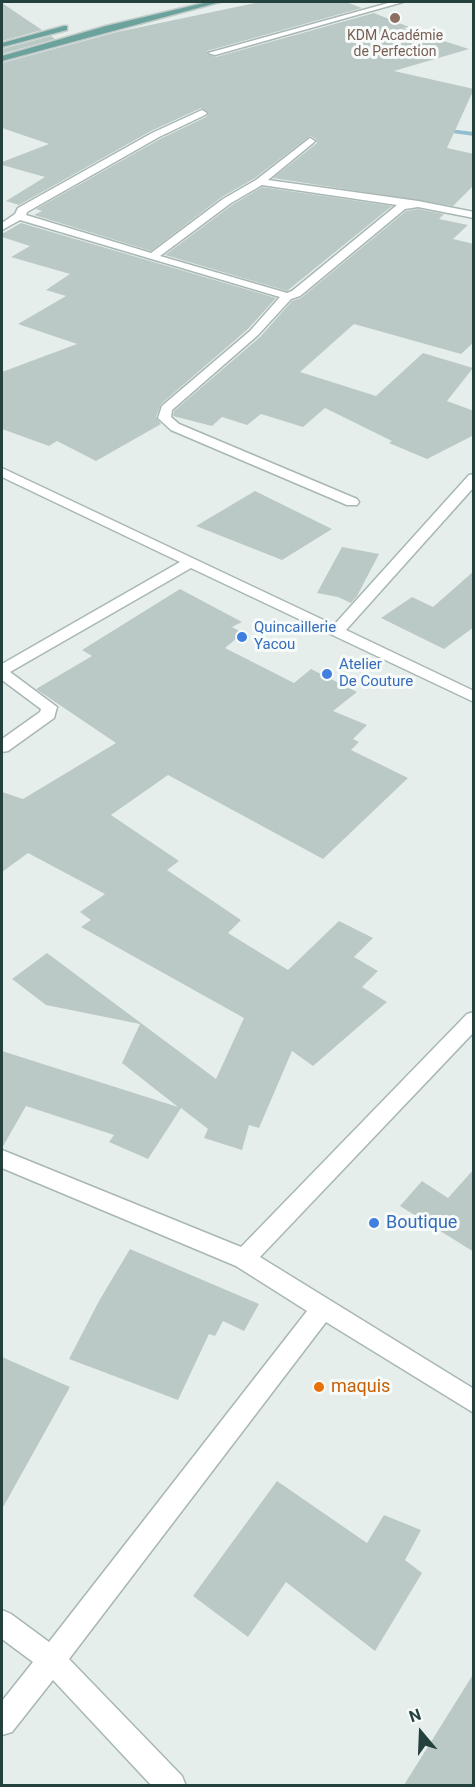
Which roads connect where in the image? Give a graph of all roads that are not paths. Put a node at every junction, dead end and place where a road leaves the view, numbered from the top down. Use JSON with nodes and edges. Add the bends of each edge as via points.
{"nodes":[{"id":1,"x":216,"y":2,"type":"edge"},
{"id":2,"x":399,"y":2,"type":"edge"},
{"id":3,"x":69,"y":27,"type":"dead end"},
{"id":4,"x":2,"y":45,"type":"edge"},
{"id":5,"x":212,"y":53,"type":"dead end"},
{"id":6,"x":2,"y":59,"type":"edge"},
{"id":7,"x":202,"y":113,"type":"dead end"},
{"id":8,"x":310,"y":141,"type":"dead end"},
{"id":9,"x":260,"y":182,"type":"junction"},
{"id":10,"x":409,"y":204,"type":"junction"},
{"id":11,"x":474,"y":215,"type":"edge"},
{"id":12,"x":20,"y":216,"type":"junction"},
{"id":13,"x":2,"y":227,"type":"edge"},
{"id":14,"x":152,"y":257,"type":"junction"},
{"id":15,"x":287,"y":296,"type":"junction"},
{"id":16,"x":3,"y":474,"type":"edge"},
{"id":17,"x":474,"y":478,"type":"edge"},
{"id":18,"x":352,"y":502,"type":"dead end"},
{"id":19,"x":191,"y":562,"type":"junction"},
{"id":20,"x":336,"y":632,"type":"junction"},
{"id":21,"x":2,"y":671,"type":"edge"},
{"id":22,"x":474,"y":697,"type":"edge"},
{"id":23,"x":2,"y":747,"type":"edge"},
{"id":24,"x":474,"y":1019,"type":"edge"},
{"id":25,"x":2,"y":1160,"type":"edge"},
{"id":26,"x":244,"y":1259,"type":"junction"},
{"id":27,"x":323,"y":1308,"type":"junction"},
{"id":28,"x":474,"y":1402,"type":"edge"},
{"id":29,"x":2,"y":1623,"type":"edge"},
{"id":30,"x":52,"y":1660,"type":"junction"},
{"id":31,"x":2,"y":1722,"type":"edge"},
{"id":32,"x":172,"y":1785,"type":"edge"}],
"edges":[{"from":1,"to":6,"type":"main road"},
{"from":2,"to":5,"type":"street"},
{"from":3,"to":4,"type":"main road"},
{"from":7,"to":12,"type":"street","via":[[161,130],[136,148],[22,210]]},
{"from":8,"to":9,"type":"street"},
{"from":9,"to":10,"type":"street"},
{"from":9,"to":14,"type":"street","via":[[227,201]]},
{"from":10,"to":11,"type":"street"},
{"from":10,"to":15,"type":"street","via":[[296,294]]},
{"from":12,"to":13,"type":"street"},
{"from":12,"to":14,"type":"street"},
{"from":14,"to":15,"type":"street"},
{"from":15,"to":18,"type":"street","via":[[254,333],[166,409],[164,418],[175,427]]},
{"from":16,"to":19,"type":"street"},
{"from":17,"to":20,"type":"street"},
{"from":19,"to":20,"type":"street"},
{"from":19,"to":21,"type":"street"},
{"from":20,"to":22,"type":"street"},
{"from":21,"to":23,"type":"street","via":[[49,707],[48,714]]},
{"from":24,"to":26,"type":"street"},
{"from":25,"to":26,"type":"street"},
{"from":26,"to":27,"type":"street"},
{"from":27,"to":28,"type":"street"},
{"from":27,"to":30,"type":"street"},
{"from":29,"to":30,"type":"street"},
{"from":30,"to":31,"type":"street"},
{"from":30,"to":32,"type":"street"}]}
